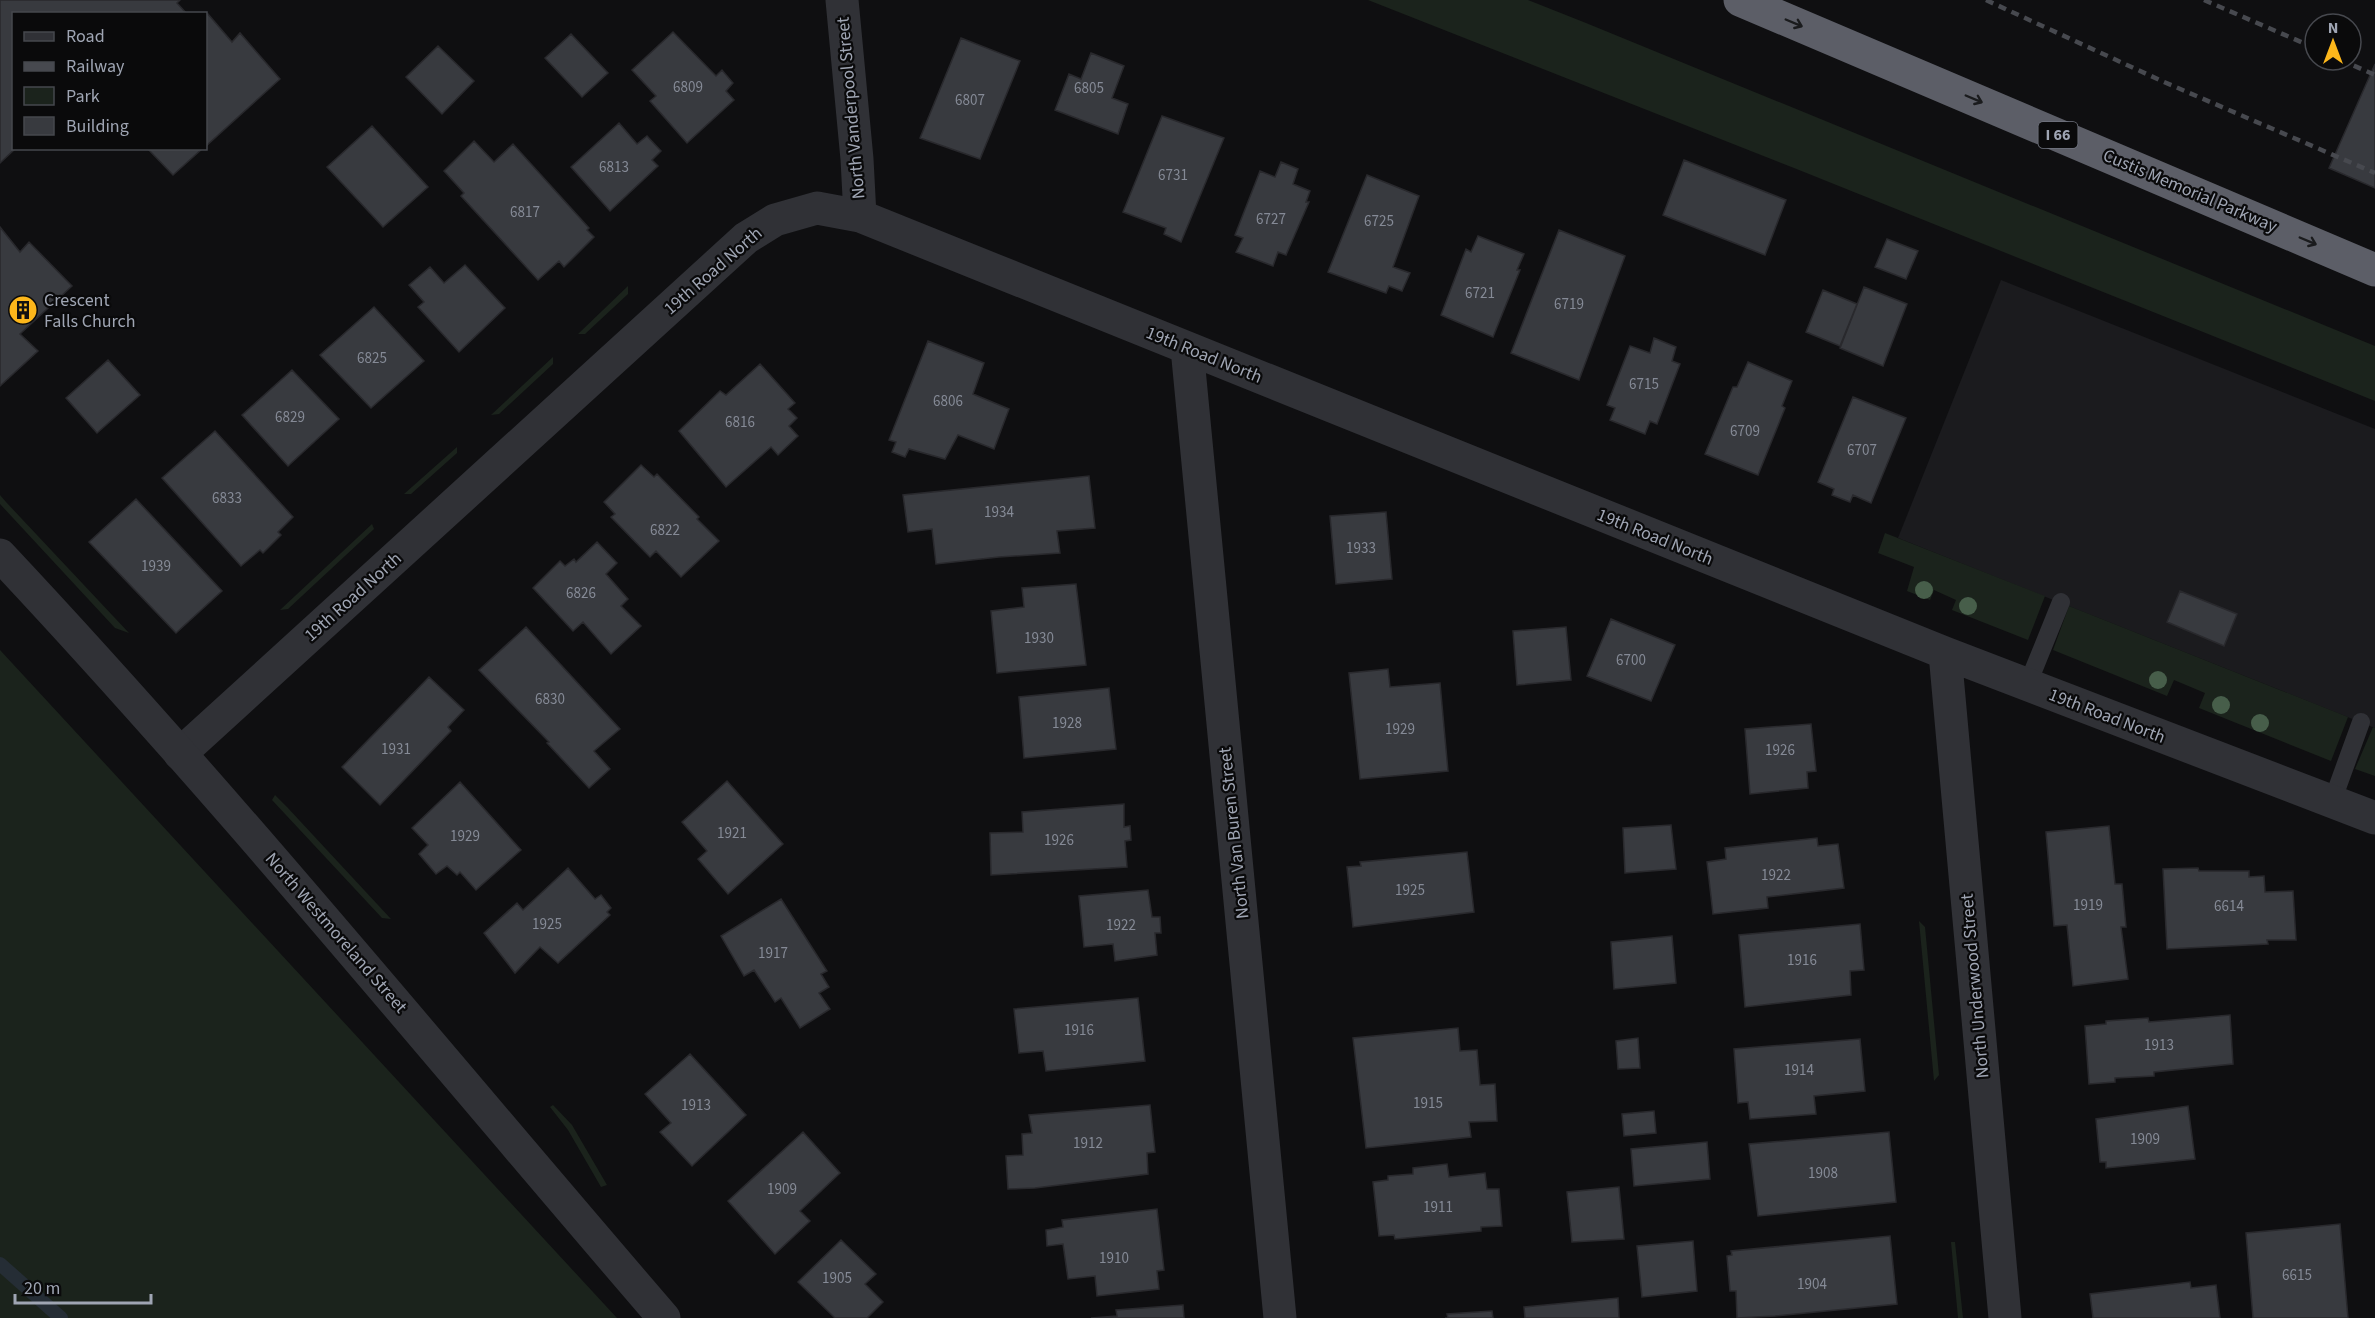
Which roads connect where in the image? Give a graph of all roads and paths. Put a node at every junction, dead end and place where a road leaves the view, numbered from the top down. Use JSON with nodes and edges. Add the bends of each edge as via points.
{"nodes":[{"id":1,"x":842,"y":0,"type":"edge"},
{"id":2,"x":1740,"y":0,"type":"edge"},
{"id":3,"x":860,"y":216,"type":"junction"},
{"id":4,"x":2375,"y":270,"type":"edge"},
{"id":5,"x":1187,"y":348,"type":"junction"},
{"id":6,"x":0,"y":555,"type":"edge"},
{"id":7,"x":2061,"y":602,"type":"dead end"},
{"id":8,"x":1945,"y":653,"type":"junction"},
{"id":9,"x":2027,"y":686,"type":"junction"},
{"id":10,"x":2361,"y":722,"type":"dead end"},
{"id":11,"x":180,"y":754,"type":"junction"},
{"id":12,"x":2332,"y":802,"type":"junction"},
{"id":13,"x":2375,"y":818,"type":"edge"},
{"id":14,"x":664,"y":1318,"type":"edge"},
{"id":15,"x":1280,"y":1318,"type":"edge"},
{"id":16,"x":2006,"y":1318,"type":"edge"}],
"edges":[{"from":1,"to":3,"type":"street","name":"North Vanderpool Street"},
{"from":2,"to":4,"type":"highway","name":"Custis Memorial Parkway","number":"I 66","one_way":true},
{"from":3,"to":5,"type":"street","name":"19th Road North"},
{"from":3,"to":11,"type":"street","name":"19th Road North","via":[[817,208],[775,220],[746,238]]},
{"from":5,"to":8,"type":"street","name":"19th Road North"},
{"from":5,"to":15,"type":"street","name":"North Van Buren Street"},
{"from":6,"to":11,"type":"street","name":"North Westmoreland Street"},
{"from":7,"to":9,"type":"lane"},
{"from":8,"to":9,"type":"street","name":"19th Road North"},
{"from":8,"to":16,"type":"street","name":"North Underwood Street"},
{"from":9,"to":12,"type":"street","name":"19th Road North"},
{"from":10,"to":12,"type":"lane"},
{"from":11,"to":14,"type":"street","name":"North Westmoreland Street"},
{"from":12,"to":13,"type":"street","name":"19th Road North"}]}
